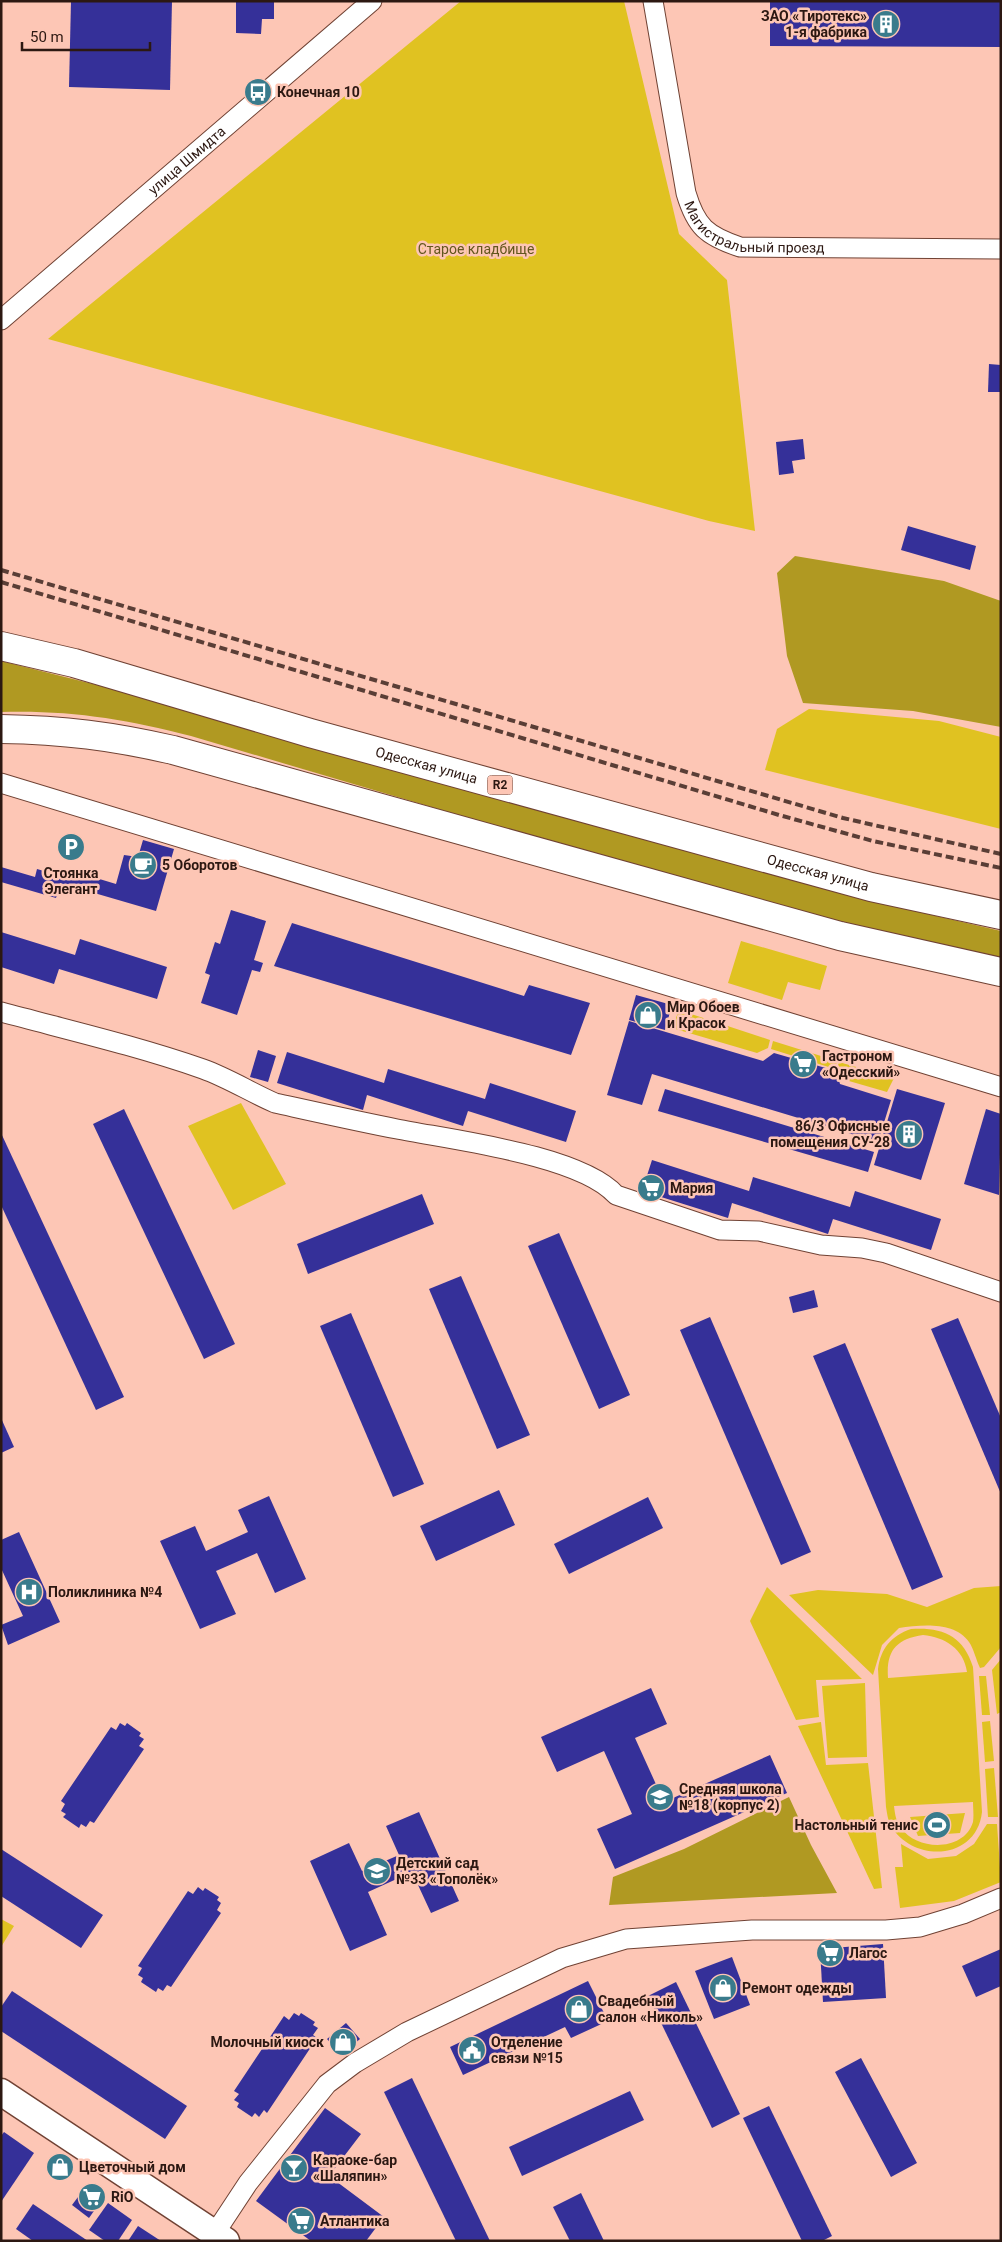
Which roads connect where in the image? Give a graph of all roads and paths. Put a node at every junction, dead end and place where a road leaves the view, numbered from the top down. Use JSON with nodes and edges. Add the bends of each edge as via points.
{"nodes":[{"id":1,"x":372,"y":1,"type":"edge"},
{"id":2,"x":652,"y":1,"type":"edge"},
{"id":3,"x":1001,"y":249,"type":"edge"},
{"id":4,"x":1,"y":320,"type":"edge"},
{"id":5,"x":1,"y":646,"type":"edge"},
{"id":6,"x":1,"y":730,"type":"edge"},
{"id":7,"x":1,"y":783,"type":"edge"},
{"id":8,"x":1001,"y":916,"type":"edge"},
{"id":9,"x":1001,"y":972,"type":"edge"},
{"id":10,"x":1,"y":1012,"type":"edge"},
{"id":11,"x":1001,"y":1087,"type":"edge"},
{"id":12,"x":1001,"y":1292,"type":"edge"},
{"id":13,"x":1001,"y":1898,"type":"edge"},
{"id":14,"x":1,"y":2092,"type":"edge"},
{"id":15,"x":221,"y":2237,"type":"edge"}],
"edges":[{"from":1,"to":4,"type":"street","name":"улица Шмидта"},
{"from":2,"to":3,"type":"street","name":"Магистральный проезд","via":[[686,194],[699,225],[711,235],[740,247]]},
{"from":5,"to":8,"type":"main road","name":"Одесская улица","number":"R2","via":[[74,663],[320,736],[871,887]]},
{"from":6,"to":9,"type":"main road","via":[[64,730],[174,750],[840,936]]},
{"from":7,"to":11,"type":"street"},
{"from":10,"to":12,"type":"street","via":[[204,1069],[275,1103],[560,1164],[588,1173],[604,1182],[616,1195],[720,1230],[759,1231],[821,1245],[862,1248]]},
{"from":13,"to":15,"type":"street","via":[[920,1927],[752,1930],[626,1939],[562,1958],[407,2032],[354,2063],[327,2084],[248,2183]]},
{"from":14,"to":15,"type":"street"}]}
